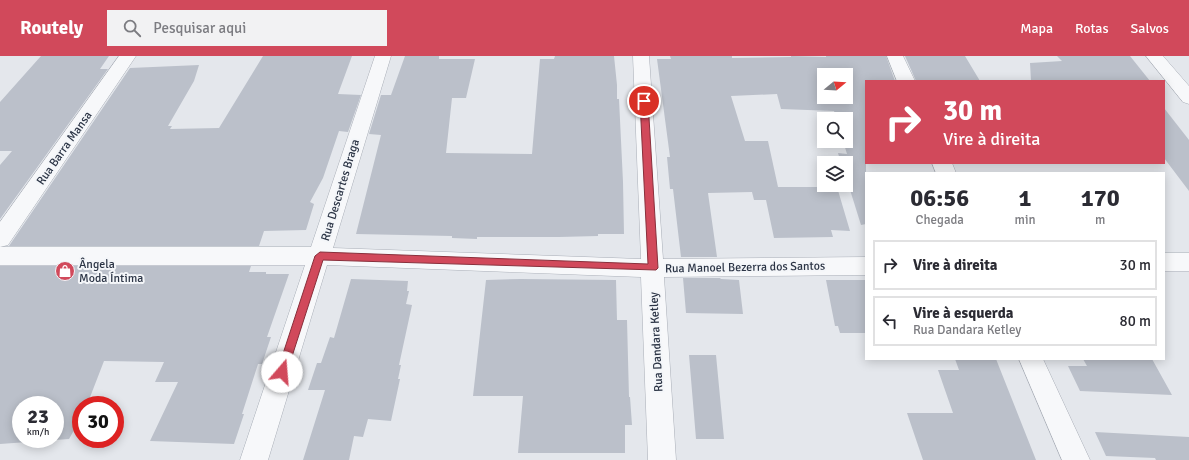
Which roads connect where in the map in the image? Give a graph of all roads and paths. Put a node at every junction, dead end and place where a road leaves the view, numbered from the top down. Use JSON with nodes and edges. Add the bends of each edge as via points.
{"nodes":[{"id":1,"x":128,"y":56,"type":"edge"},
{"id":2,"x":382,"y":56,"type":"edge"},
{"id":3,"x":641,"y":56,"type":"edge"},
{"id":4,"x":895,"y":56,"type":"edge"},
{"id":5,"x":1154,"y":56,"type":"edge"},
{"id":6,"x":906,"y":80,"type":"edge"},
{"id":7,"x":1189,"y":98,"type":"edge"},
{"id":8,"x":0,"y":239,"type":"edge"},
{"id":9,"x":0,"y":256,"type":"edge"},
{"id":10,"x":320,"y":256,"type":"junction"},
{"id":11,"x":1165,"y":262,"type":"edge"},
{"id":12,"x":1189,"y":262,"type":"edge"},
{"id":13,"x":865,"y":266,"type":"edge"},
{"id":14,"x":653,"y":268,"type":"junction"},
{"id":15,"x":1031,"y":360,"type":"edge"},
{"id":16,"x":254,"y":460,"type":"edge"},
{"id":17,"x":662,"y":460,"type":"edge"},
{"id":18,"x":1076,"y":460,"type":"edge"}],
"edges":[{"from":1,"to":8,"type":"street","name":"Rua Barra Mansa"},
{"from":2,"to":10,"type":"street","name":"Rua Descartes Braga"},
{"from":3,"to":14,"type":"street","name":"Rua Dandara Ketley"},
{"from":4,"to":6,"type":"street"},
{"from":5,"to":7,"type":"street"},
{"from":9,"to":10,"type":"street","name":"Rua Manoel Bezerra dos Santos"},
{"from":10,"to":14,"type":"street","name":"Rua Manoel Bezerra dos Santos"},
{"from":10,"to":16,"type":"street","name":"Rua Descartes Braga"},
{"from":11,"to":12,"type":"street"},
{"from":13,"to":14,"type":"street","name":"Rua Manoel Bezerra dos Santos"},
{"from":14,"to":17,"type":"street","name":"Rua Dandara Ketley"},
{"from":15,"to":18,"type":"street"}]}
